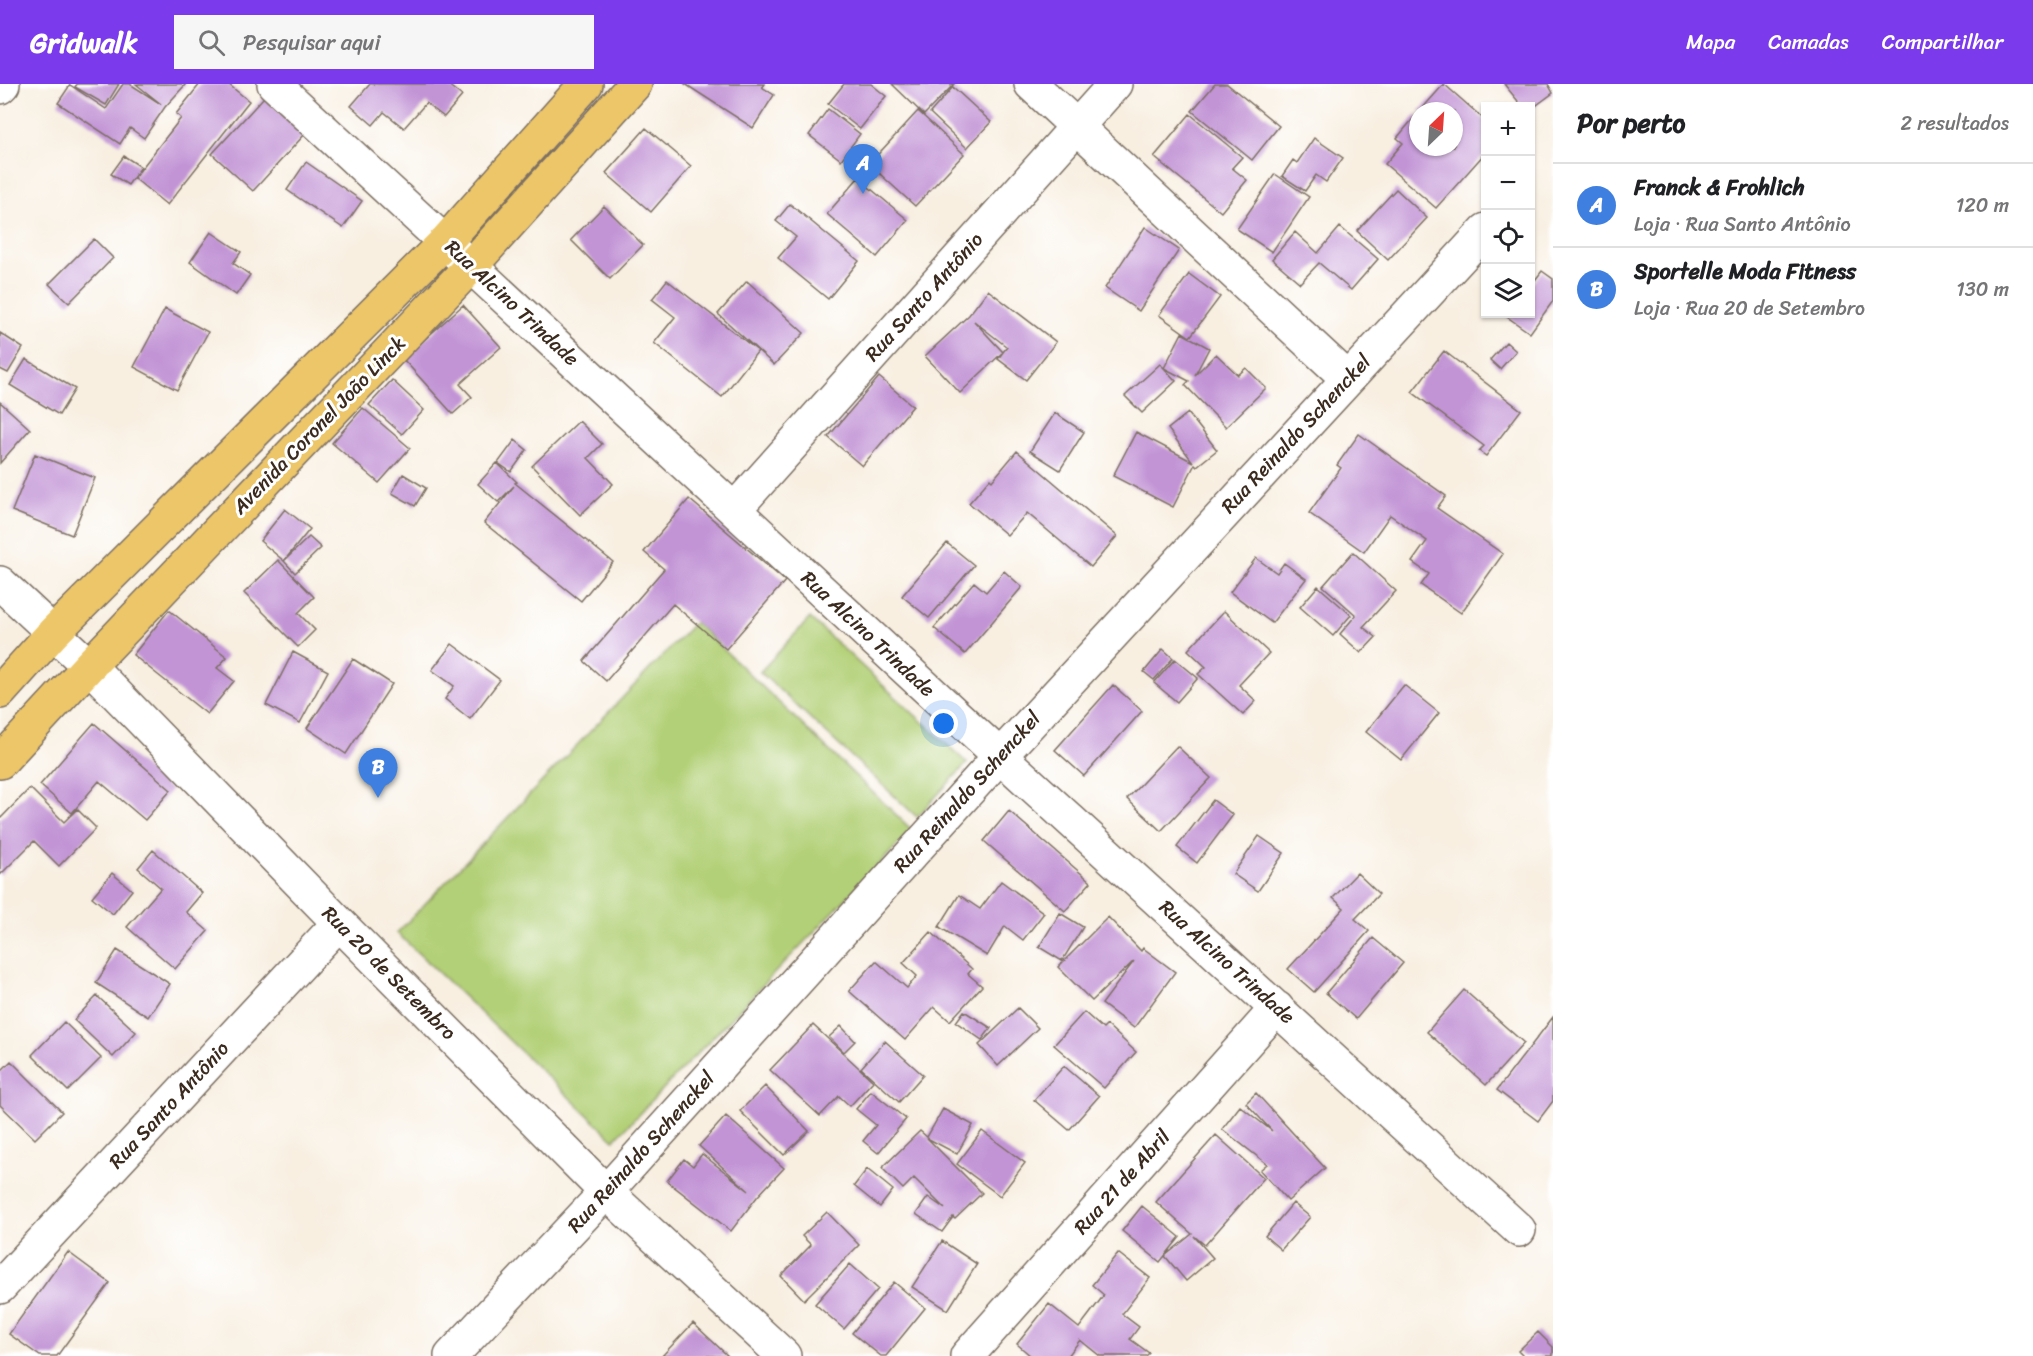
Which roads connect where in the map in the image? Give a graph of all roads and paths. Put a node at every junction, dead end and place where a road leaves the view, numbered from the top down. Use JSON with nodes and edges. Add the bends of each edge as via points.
{"nodes":[{"id":1,"x":274,"y":84,"type":"edge"},
{"id":2,"x":586,"y":84,"type":"edge"},
{"id":3,"x":635,"y":84,"type":"edge"},
{"id":4,"x":1031,"y":84,"type":"edge"},
{"id":5,"x":1115,"y":84,"type":"edge"},
{"id":6,"x":1076,"y":126,"type":"junction"},
{"id":7,"x":1481,"y":234,"type":"edge"},
{"id":8,"x":446,"y":241,"type":"junction"},
{"id":9,"x":471,"y":266,"type":"junction"},
{"id":10,"x":1347,"y":378,"type":"junction"},
{"id":11,"x":734,"y":510,"type":"junction"},
{"id":12,"x":0,"y":583,"type":"edge"},
{"id":13,"x":53,"y":633,"type":"junction"},
{"id":14,"x":89,"y":666,"type":"junction"},
{"id":15,"x":0,"y":693,"type":"edge"},
{"id":16,"x":1000,"y":756,"type":"junction"},
{"id":17,"x":0,"y":762,"type":"edge"},
{"id":18,"x":339,"y":923,"type":"junction"},
{"id":19,"x":1277,"y":1008,"type":"junction"},
{"id":20,"x":606,"y":1192,"type":"junction"},
{"id":21,"x":1519,"y":1230,"type":"dead end"},
{"id":22,"x":0,"y":1287,"type":"edge"},
{"id":23,"x":451,"y":1356,"type":"edge"},
{"id":24,"x":784,"y":1356,"type":"edge"},
{"id":25,"x":967,"y":1356,"type":"edge"}],
"edges":[{"from":1,"to":8,"type":"street","name":"Rua Alcino Trindade"},
{"from":2,"to":8,"type":"main road","name":"Avenida Coronel João Linck"},
{"from":3,"to":9,"type":"main road","name":"Avenida Coronel João Linck"},
{"from":4,"to":6,"type":"street"},
{"from":5,"to":6,"type":"street","name":"Rua Santo Antônio"},
{"from":6,"to":10,"type":"street"},
{"from":6,"to":11,"type":"street","name":"Rua Santo Antônio"},
{"from":7,"to":10,"type":"street","name":"Rua Reinaldo Schenckel"},
{"from":8,"to":9,"type":"street","name":"Rua Alcino Trindade"},
{"from":8,"to":13,"type":"main road","name":"Avenida Coronel João Linck"},
{"from":9,"to":11,"type":"street","name":"Rua Alcino Trindade"},
{"from":9,"to":14,"type":"main road","name":"Avenida Coronel João Linck"},
{"from":10,"to":16,"type":"street","name":"Rua Reinaldo Schenckel"},
{"from":11,"to":16,"type":"street","name":"Rua Alcino Trindade"},
{"from":12,"to":13,"type":"street","name":"Rua 20 de Setembro"},
{"from":13,"to":14,"type":"street","name":"Rua 20 de Setembro"},
{"from":13,"to":15,"type":"main road","name":"Avenida Coronel João Linck"},
{"from":14,"to":17,"type":"main road","name":"Avenida Coronel João Linck"},
{"from":14,"to":18,"type":"street","name":"Rua 20 de Setembro"},
{"from":16,"to":19,"type":"street","name":"Rua Alcino Trindade"},
{"from":16,"to":20,"type":"street","name":"Rua Reinaldo Schenckel"},
{"from":18,"to":20,"type":"street","name":"Rua 20 de Setembro"},
{"from":18,"to":22,"type":"street","name":"Rua Santo Antônio"},
{"from":19,"to":21,"type":"street","name":"Rua Alcino Trindade"},
{"from":19,"to":25,"type":"street","name":"Rua 21 de Abril"},
{"from":20,"to":23,"type":"street","name":"Rua Reinaldo Schenckel"},
{"from":20,"to":24,"type":"street","name":"Rua 20 de Setembro"}]}
